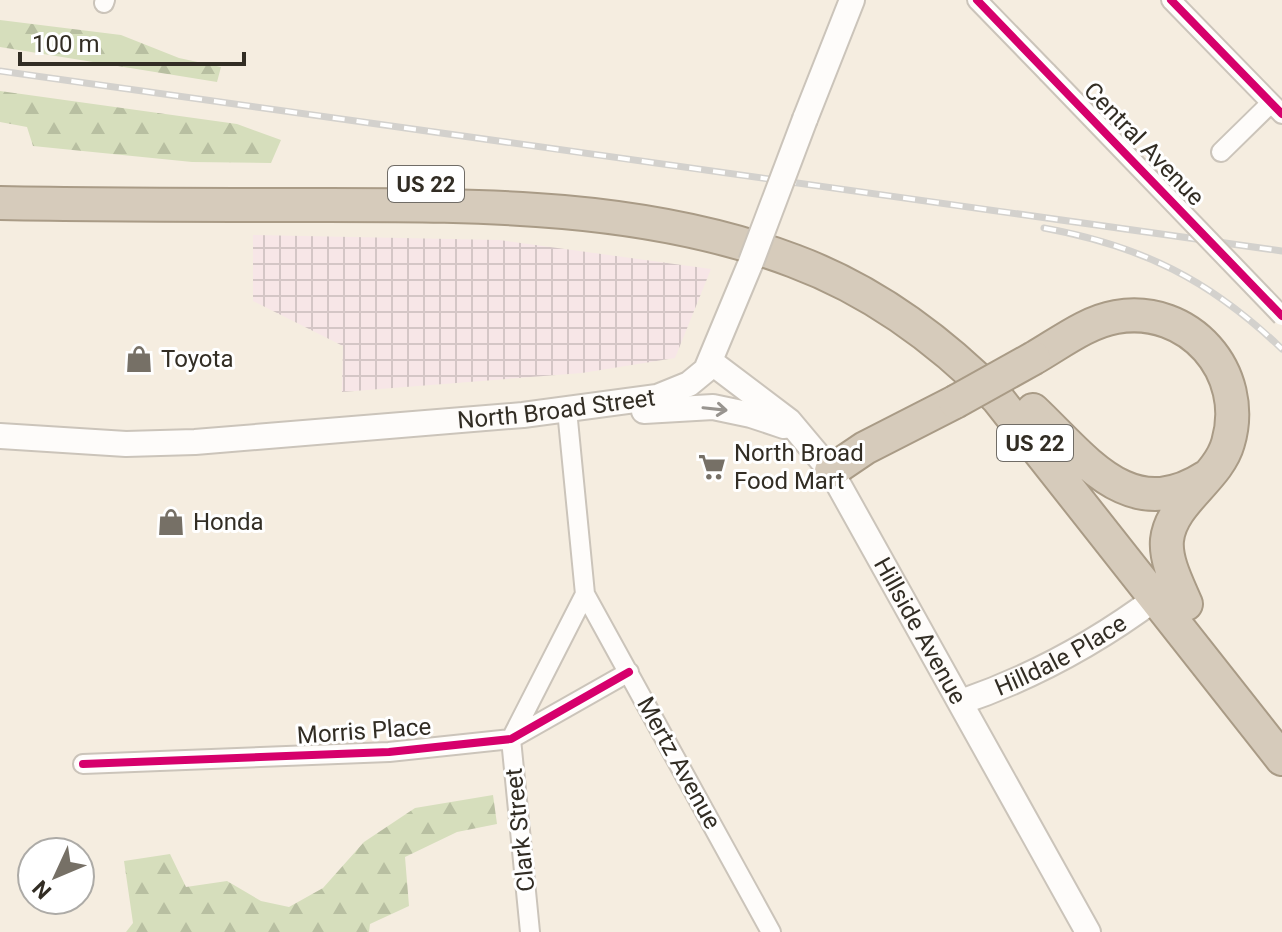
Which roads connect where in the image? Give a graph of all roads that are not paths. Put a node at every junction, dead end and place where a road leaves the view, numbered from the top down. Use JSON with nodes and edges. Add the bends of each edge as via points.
{"nodes":[{"id":1,"x":852,"y":0,"type":"edge"},
{"id":2,"x":977,"y":0,"type":"edge"},
{"id":3,"x":1171,"y":0,"type":"edge"},
{"id":4,"x":1276,"y":109,"type":"edge"},
{"id":5,"x":1221,"y":152,"type":"dead end"},
{"id":6,"x":0,"y":181,"type":"edge"},
{"id":7,"x":0,"y":203,"type":"edge"},
{"id":8,"x":1282,"y":316,"type":"edge"},
{"id":9,"x":711,"y":362,"type":"junction"},
{"id":10,"x":610,"y":405,"type":"junction"},
{"id":11,"x":567,"y":410,"type":"junction"},
{"id":12,"x":1033,"y":410,"type":"junction"},
{"id":13,"x":802,"y":434,"type":"junction"},
{"id":14,"x":0,"y":436,"type":"edge"},
{"id":15,"x":831,"y":471,"type":"junction"},
{"id":16,"x":1209,"y":475,"type":"junction"},
{"id":17,"x":585,"y":594,"type":"junction"},
{"id":18,"x":1171,"y":601,"type":"junction"},
{"id":19,"x":629,"y":672,"type":"junction"},
{"id":20,"x":961,"y":702,"type":"junction"},
{"id":21,"x":1282,"y":727,"type":"edge"},
{"id":22,"x":511,"y":739,"type":"junction"},
{"id":23,"x":1282,"y":759,"type":"edge"},
{"id":24,"x":83,"y":764,"type":"dead end"},
{"id":25,"x":530,"y":932,"type":"edge"},
{"id":26,"x":771,"y":932,"type":"edge"},
{"id":27,"x":1088,"y":932,"type":"edge"}],
"edges":[{"from":1,"to":9,"type":"main road","name":"North Broad Street","bridge":true},
{"from":2,"to":8,"type":"street","name":"Central Avenue","bridge":true},
{"from":3,"to":4,"type":"street"},
{"from":4,"to":5,"type":"street"},
{"from":6,"to":12,"type":"highway","number":"US 22","via":[[453,185],[576,196],[721,219],[822,252],[893,288],[972,347]]},
{"from":7,"to":18,"type":"highway","number":"US 22","via":[[519,209],[688,231],[774,254],[869,297],[957,360],[1016,420]]},
{"from":9,"to":10,"type":"main road","name":"North Broad Street","via":[[675,392]]},
{"from":9,"to":13,"type":"main road","name":"Hillside Avenue"},
{"from":10,"to":11,"type":"main road","name":"North Broad Street"},
{"from":10,"to":13,"type":"main road","one_way":true,"via":[[655,412],[713,407]]},
{"from":11,"to":14,"type":"main road","name":"North Broad Street","via":[[167,443]]},
{"from":11,"to":17,"type":"street"},
{"from":12,"to":16,"type":"highway","via":[[1108,480],[1133,493],[1166,494]]},
{"from":12,"to":18,"type":"highway","number":"US 22"},
{"from":13,"to":15,"type":"main road","name":"Hillside Avenue"},
{"from":15,"to":16,"type":"highway","bridge":true,"via":[[1089,327],[1127,315],[1167,320],[1194,335],[1220,365],[1232,402],[1228,444]]},
{"from":15,"to":20,"type":"main road","name":"Hillside Avenue"},
{"from":16,"to":18,"type":"highway","via":[[1176,517],[1167,540]]},
{"from":17,"to":19,"type":"street","name":"Mertz Avenue"},
{"from":17,"to":22,"type":"street","name":"Clark Street"},
{"from":18,"to":20,"type":"main road","name":"Hilldale Place","via":[[1028,676]]},
{"from":18,"to":21,"type":"highway","number":"US 22"},
{"from":18,"to":23,"type":"highway","number":"US 22"},
{"from":19,"to":22,"type":"street","name":"Morris Place"},
{"from":19,"to":26,"type":"street","name":"Mertz Avenue"},
{"from":20,"to":27,"type":"main road","name":"Hillside Avenue"},
{"from":22,"to":24,"type":"street","name":"Morris Place","via":[[389,752]]},
{"from":22,"to":25,"type":"street","name":"Clark Street"}]}
